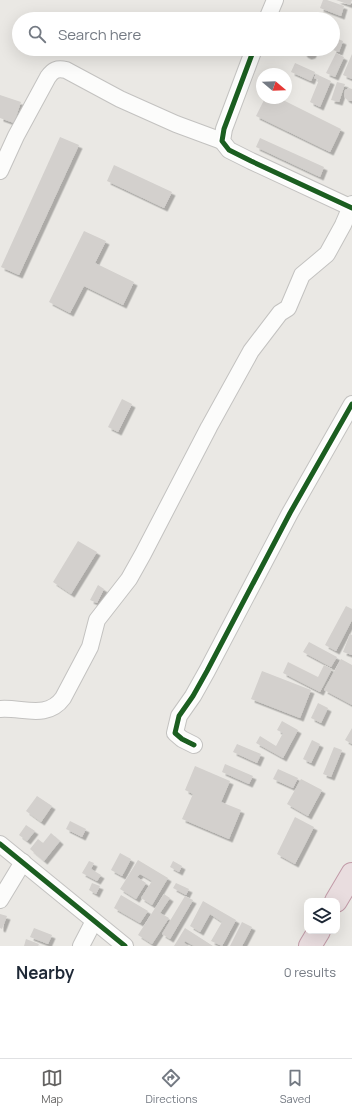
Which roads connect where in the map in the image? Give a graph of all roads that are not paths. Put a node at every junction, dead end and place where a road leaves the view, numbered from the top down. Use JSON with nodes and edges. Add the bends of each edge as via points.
{"nodes":[{"id":1,"x":276,"y":0,"type":"edge"},
{"id":2,"x":270,"y":12,"type":"edge"},
{"id":3,"x":251,"y":56,"type":"edge"},
{"id":4,"x":222,"y":141,"type":"junction"},
{"id":5,"x":0,"y":171,"type":"edge"},
{"id":6,"x":352,"y":207,"type":"edge"},
{"id":7,"x":352,"y":404,"type":"edge"},
{"id":8,"x":0,"y":710,"type":"edge"},
{"id":9,"x":194,"y":745,"type":"dead end"},
{"id":10,"x":0,"y":844,"type":"edge"},
{"id":11,"x":22,"y":862,"type":"junction"},
{"id":12,"x":352,"y":874,"type":"edge"},
{"id":13,"x":338,"y":898,"type":"edge"},
{"id":14,"x":0,"y":900,"type":"edge"},
{"id":15,"x":94,"y":921,"type":"junction"},
{"id":16,"x":317,"y":934,"type":"edge"},
{"id":17,"x":81,"y":946,"type":"edge"},
{"id":18,"x":125,"y":946,"type":"edge"},
{"id":19,"x":310,"y":946,"type":"edge"}],
"edges":[{"from":1,"to":2,"type":"street"},
{"from":3,"to":4,"type":"street","via":[[224,129]]},
{"from":4,"to":5,"type":"street","via":[[120,99],[60,68],[48,77]]},
{"from":4,"to":6,"type":"street","via":[[229,150]]},
{"from":6,"to":8,"type":"street","via":[[327,254],[302,275],[288,308],[280,314],[251,351],[129,579],[97,620],[90,647],[63,698],[58,704],[39,711]]},
{"from":7,"to":9,"type":"street","via":[[290,513],[207,672],[179,716],[175,733]]},
{"from":10,"to":11,"type":"street"},
{"from":11,"to":14,"type":"street"},
{"from":11,"to":15,"type":"street"},
{"from":12,"to":13,"type":"highway"},
{"from":15,"to":17,"type":"street"},
{"from":15,"to":18,"type":"street"},
{"from":16,"to":19,"type":"highway"}]}
